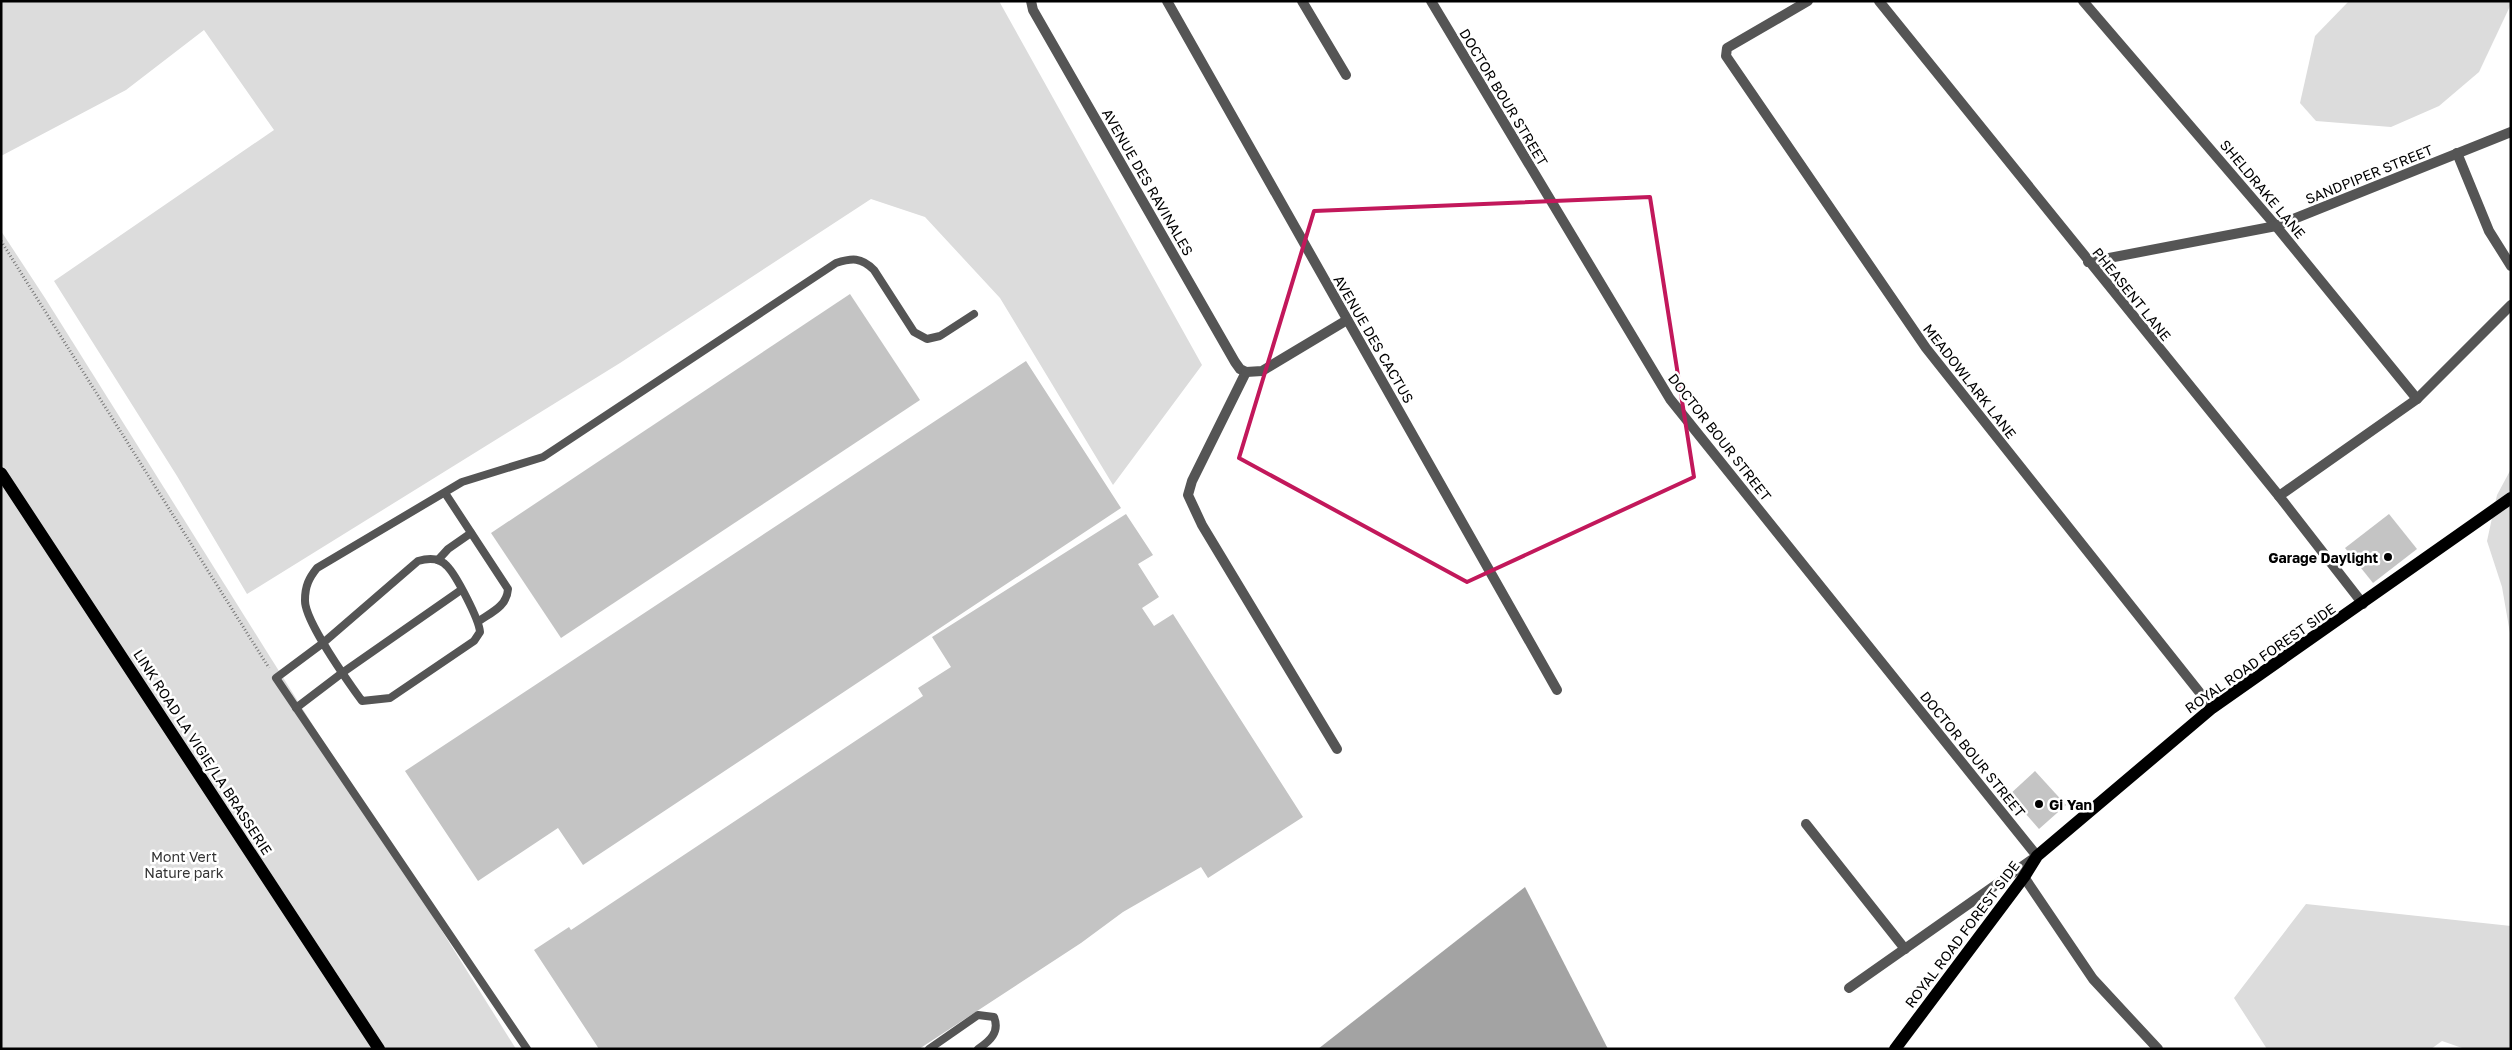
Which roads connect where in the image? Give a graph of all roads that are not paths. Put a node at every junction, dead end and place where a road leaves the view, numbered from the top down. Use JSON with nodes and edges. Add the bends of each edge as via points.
{"nodes":[{"id":1,"x":1030,"y":1,"type":"edge"},
{"id":2,"x":1167,"y":1,"type":"edge"},
{"id":3,"x":1302,"y":1,"type":"edge"},
{"id":4,"x":1431,"y":1,"type":"edge"},
{"id":5,"x":1808,"y":1,"type":"edge"},
{"id":6,"x":1879,"y":1,"type":"edge"},
{"id":7,"x":2083,"y":1,"type":"edge"},
{"id":8,"x":1346,"y":75,"type":"dead end"},
{"id":9,"x":2511,"y":132,"type":"edge"},
{"id":10,"x":2457,"y":153,"type":"junction"},
{"id":11,"x":2276,"y":226,"type":"junction"},
{"id":12,"x":2088,"y":262,"type":"junction"},
{"id":13,"x":2511,"y":266,"type":"edge"},
{"id":14,"x":2511,"y":305,"type":"edge"},
{"id":15,"x":974,"y":314,"type":"dead end"},
{"id":16,"x":1348,"y":320,"type":"junction"},
{"id":17,"x":1246,"y":372,"type":"junction"},
{"id":18,"x":2417,"y":399,"type":"junction"},
{"id":19,"x":1,"y":473,"type":"edge"},
{"id":20,"x":445,"y":493,"type":"junction"},
{"id":21,"x":2279,"y":496,"type":"junction"},
{"id":22,"x":2511,"y":498,"type":"edge"},
{"id":23,"x":471,"y":533,"type":"junction"},
{"id":24,"x":438,"y":560,"type":"junction"},
{"id":25,"x":461,"y":590,"type":"junction"},
{"id":26,"x":2363,"y":604,"type":"junction"},
{"id":27,"x":479,"y":621,"type":"junction"},
{"id":28,"x":323,"y":643,"type":"junction"},
{"id":29,"x":342,"y":673,"type":"junction"},
{"id":30,"x":1557,"y":690,"type":"dead end"},
{"id":31,"x":296,"y":708,"type":"junction"},
{"id":32,"x":2212,"y":708,"type":"junction"},
{"id":33,"x":1337,"y":749,"type":"dead end"},
{"id":34,"x":1806,"y":824,"type":"dead end"},
{"id":35,"x":2037,"y":856,"type":"junction"},
{"id":36,"x":2024,"y":877,"type":"junction"},
{"id":37,"x":1905,"y":950,"type":"junction"},
{"id":38,"x":1849,"y":988,"type":"dead end"},
{"id":39,"x":379,"y":1049,"type":"edge"},
{"id":40,"x":527,"y":1049,"type":"edge"},
{"id":41,"x":929,"y":1049,"type":"edge"},
{"id":42,"x":978,"y":1049,"type":"edge"},
{"id":43,"x":1895,"y":1049,"type":"edge"},
{"id":44,"x":2158,"y":1049,"type":"edge"}],
"edges":[{"from":1,"to":17,"type":"street","name":"AVENUE DES RAVINALES","via":[[1235,362]]},
{"from":2,"to":16,"type":"street","name":"AVENUE DES CACTUS"},
{"from":3,"to":8,"type":"street"},
{"from":4,"to":35,"type":"street","name":"DOCTOR BOUR STREET","via":[[1670,399]]},
{"from":5,"to":32,"type":"street","name":"MEADOWLARK LANE","via":[[1727,48],[1726,56],[1926,348]]},
{"from":6,"to":12,"type":"street","name":"PHEASENT LANE"},
{"from":7,"to":11,"type":"street","name":"SHELDRAKE LANE"},
{"from":9,"to":10,"type":"street","name":"SANDPIPER STREET"},
{"from":10,"to":11,"type":"street","name":"SANDPIPER STREET"},
{"from":10,"to":13,"type":"street","via":[[2489,232]]},
{"from":11,"to":12,"type":"street","name":"SANDPIPER STREET"},
{"from":11,"to":18,"type":"street","name":"SHELDRAKE LANE"},
{"from":12,"to":21,"type":"street","name":"PHEASENT LANE"},
{"from":14,"to":18,"type":"street"},
{"from":15,"to":20,"type":"lane","via":[[940,336],[927,339],[914,332],[865,261],[853,258],[836,263],[543,457],[462,482]]},
{"from":16,"to":17,"type":"street","via":[[1262,370]]},
{"from":16,"to":30,"type":"street","name":"AVENUE DES CACTUS"},
{"from":17,"to":33,"type":"street","via":[[1188,495],[1202,525]]},
{"from":18,"to":21,"type":"street"},
{"from":19,"to":39,"type":"main road","name":"LINK ROAD LA VIGIE/LA BRASSERIE"},
{"from":20,"to":23,"type":"lane"},
{"from":20,"to":28,"type":"lane","via":[[317,568],[307,580],[304,602]]},
{"from":21,"to":26,"type":"street","name":"PHEASENT LANE"},
{"from":22,"to":26,"type":"main road","name":"ROYAL ROAD FOREST SIDE"},
{"from":23,"to":24,"type":"lane"},
{"from":23,"to":27,"type":"lane","via":[[508,590],[504,604]]},
{"from":24,"to":25,"type":"lane","via":[[447,566]]},
{"from":24,"to":28,"type":"lane","via":[[428,558],[418,562]]},
{"from":25,"to":27,"type":"lane"},
{"from":25,"to":29,"type":"lane"},
{"from":26,"to":32,"type":"main road","name":"ROYAL ROAD FOREST SIDE"},
{"from":27,"to":29,"type":"lane","via":[[480,632],[474,641],[390,698],[362,701]]},
{"from":28,"to":29,"type":"lane"},
{"from":28,"to":31,"type":"lane","via":[[276,678]]},
{"from":29,"to":31,"type":"lane"},
{"from":31,"to":40,"type":"lane"},
{"from":32,"to":35,"type":"main road","name":"ROYAL ROAD FOREST SIDE"},
{"from":34,"to":37,"type":"street"},
{"from":35,"to":36,"type":"main road","name":"ROYAL ROAD FOREST SIDE"},
{"from":35,"to":37,"type":"street"},
{"from":36,"to":43,"type":"main road","name":"ROYAL ROAD FOREST SIDE"},
{"from":36,"to":44,"type":"street","via":[[2093,979]]},
{"from":37,"to":38,"type":"street"},
{"from":41,"to":42,"type":"lane","via":[[978,1015],[994,1017],[997,1024],[995,1033],[990,1042]]}]}
